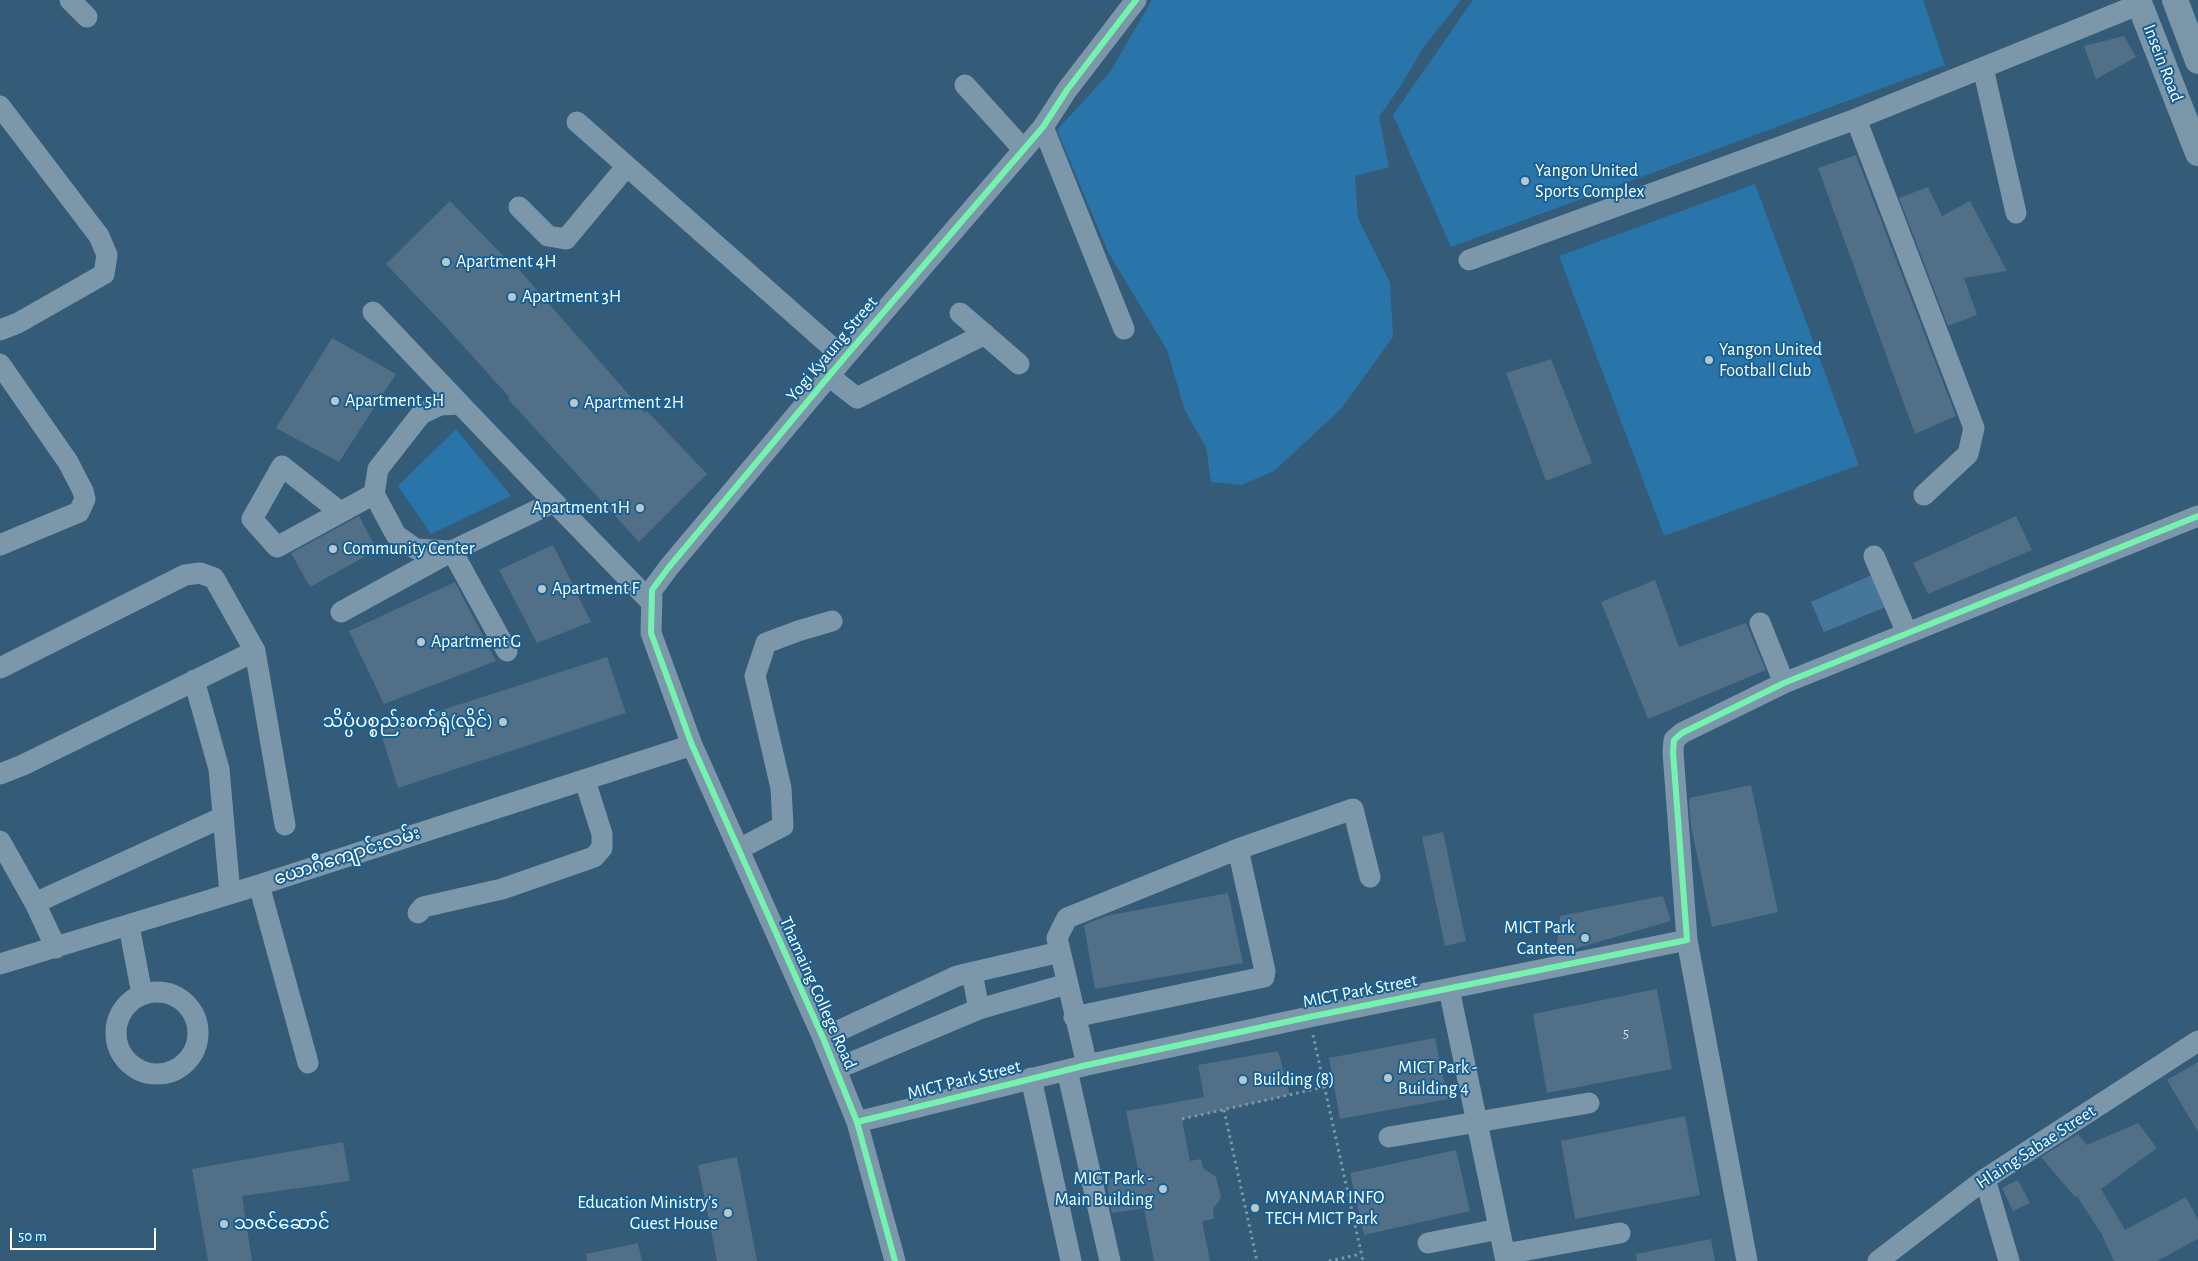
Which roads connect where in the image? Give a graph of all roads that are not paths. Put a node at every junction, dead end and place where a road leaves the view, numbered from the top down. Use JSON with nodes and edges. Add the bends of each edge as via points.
{"nodes":[{"id":1,"x":70,"y":0,"type":"edge"},
{"id":2,"x":1136,"y":0,"type":"edge"},
{"id":3,"x":2175,"y":2,"type":"edge"},
{"id":4,"x":2141,"y":7,"type":"edge"},
{"id":5,"x":87,"y":17,"type":"dead end"},
{"id":6,"x":2196,"y":49,"type":"edge"},
{"id":7,"x":1983,"y":68,"type":"junction"},
{"id":8,"x":965,"y":85,"type":"dead end"},
{"id":9,"x":0,"y":106,"type":"edge"},
{"id":10,"x":1856,"y":119,"type":"junction"},
{"id":11,"x":577,"y":122,"type":"dead end"},
{"id":12,"x":1043,"y":127,"type":"junction"},
{"id":13,"x":1022,"y":149,"type":"junction"},
{"id":14,"x":2198,"y":153,"type":"edge"},
{"id":15,"x":626,"y":167,"type":"junction"},
{"id":16,"x":519,"y":207,"type":"dead end"},
{"id":17,"x":2016,"y":213,"type":"dead end"},
{"id":18,"x":1470,"y":260,"type":"dead end"},
{"id":19,"x":373,"y":312,"type":"dead end"},
{"id":20,"x":960,"y":313,"type":"dead end"},
{"id":21,"x":1124,"y":329,"type":"dead end"},
{"id":22,"x":0,"y":330,"type":"edge"},
{"id":23,"x":984,"y":334,"type":"junction"},
{"id":24,"x":844,"y":358,"type":"junction"},
{"id":25,"x":0,"y":364,"type":"edge"},
{"id":26,"x":1019,"y":364,"type":"dead end"},
{"id":27,"x":829,"y":376,"type":"junction"},
{"id":28,"x":460,"y":404,"type":"junction"},
{"id":29,"x":374,"y":494,"type":"junction"},
{"id":30,"x":1924,"y":494,"type":"dead end"},
{"id":31,"x":554,"y":502,"type":"junction"},
{"id":32,"x":340,"y":512,"type":"dead end"},
{"id":33,"x":2198,"y":516,"type":"edge"},
{"id":34,"x":0,"y":545,"type":"edge"},
{"id":35,"x":452,"y":551,"type":"junction"},
{"id":36,"x":1874,"y":556,"type":"dead end"},
{"id":37,"x":652,"y":603,"type":"junction"},
{"id":38,"x":341,"y":612,"type":"dead end"},
{"id":39,"x":832,"y":621,"type":"dead end"},
{"id":40,"x":1760,"y":623,"type":"dead end"},
{"id":41,"x":1907,"y":633,"type":"junction"},
{"id":42,"x":255,"y":651,"type":"junction"},
{"id":43,"x":507,"y":651,"type":"dead end"},
{"id":44,"x":0,"y":668,"type":"edge"},
{"id":45,"x":194,"y":680,"type":"junction"},
{"id":46,"x":1784,"y":682,"type":"junction"},
{"id":47,"x":692,"y":745,"type":"junction"},
{"id":48,"x":0,"y":774,"type":"edge"},
{"id":49,"x":585,"y":780,"type":"junction"},
{"id":50,"x":223,"y":818,"type":"junction"},
{"id":51,"x":285,"y":824,"type":"dead end"},
{"id":52,"x":0,"y":841,"type":"edge"},
{"id":53,"x":739,"y":849,"type":"junction"},
{"id":54,"x":1238,"y":849,"type":"junction"},
{"id":55,"x":1370,"y":877,"type":"dead end"},
{"id":56,"x":259,"y":885,"type":"junction"},
{"id":57,"x":230,"y":894,"type":"junction"},
{"id":58,"x":35,"y":904,"type":"junction"},
{"id":59,"x":418,"y":913,"type":"dead end"},
{"id":60,"x":129,"y":926,"type":"junction"},
{"id":61,"x":1687,"y":940,"type":"junction"},
{"id":62,"x":56,"y":948,"type":"junction"},
{"id":63,"x":1060,"y":952,"type":"junction"},
{"id":64,"x":0,"y":964,"type":"edge"},
{"id":65,"x":972,"y":973,"type":"junction"},
{"id":66,"x":1067,"y":984,"type":"junction"},
{"id":67,"x":1449,"y":989,"type":"junction"},
{"id":68,"x":142,"y":994,"type":"dead end"},
{"id":69,"x":979,"y":1009,"type":"junction"},
{"id":70,"x":1074,"y":1017,"type":"junction"},
{"id":71,"x":823,"y":1038,"type":"junction"},
{"id":72,"x":2198,"y":1041,"type":"edge"},
{"id":73,"x":308,"y":1063,"type":"dead end"},
{"id":74,"x":1077,"y":1067,"type":"junction"},
{"id":75,"x":836,"y":1069,"type":"junction"},
{"id":76,"x":1031,"y":1078,"type":"junction"},
{"id":77,"x":1589,"y":1103,"type":"dead end"},
{"id":78,"x":857,"y":1122,"type":"junction"},
{"id":79,"x":1476,"y":1122,"type":"junction"},
{"id":80,"x":1389,"y":1137,"type":"dead end"},
{"id":81,"x":1985,"y":1179,"type":"junction"},
{"id":82,"x":1499,"y":1229,"type":"junction"},
{"id":83,"x":1620,"y":1233,"type":"dead end"},
{"id":84,"x":1428,"y":1243,"type":"dead end"},
{"id":85,"x":1506,"y":1257,"type":"edge"},
{"id":86,"x":895,"y":1261,"type":"edge"},
{"id":87,"x":1071,"y":1261,"type":"edge"},
{"id":88,"x":1110,"y":1261,"type":"edge"},
{"id":89,"x":1747,"y":1261,"type":"edge"},
{"id":90,"x":1878,"y":1261,"type":"edge"},
{"id":91,"x":2009,"y":1261,"type":"edge"}],
"edges":[{"from":1,"to":5,"type":"street"},
{"from":2,"to":12,"type":"street","name":"Yogi Kyaung Street"},
{"from":3,"to":4,"type":"main road"},
{"from":3,"to":6,"type":"main road"},
{"from":4,"to":7,"type":"street"},
{"from":4,"to":14,"type":"main road","name":"Insein Road"},
{"from":7,"to":10,"type":"street"},
{"from":7,"to":17,"type":"street"},
{"from":8,"to":13,"type":"street"},
{"from":9,"to":22,"type":"street","via":[[99,236],[107,255],[104,274]]},
{"from":10,"to":18,"type":"street"},
{"from":10,"to":30,"type":"street","via":[[1974,428],[1968,454]]},
{"from":11,"to":15,"type":"street"},
{"from":12,"to":13,"type":"street","name":"Yogi Kyaung Street"},
{"from":12,"to":21,"type":"street"},
{"from":13,"to":24,"type":"street","name":"Yogi Kyaung Street"},
{"from":15,"to":16,"type":"street","via":[[566,239],[548,236]]},
{"from":15,"to":24,"type":"street"},
{"from":19,"to":28,"type":"street"},
{"from":20,"to":23,"type":"street"},
{"from":23,"to":26,"type":"street"},
{"from":23,"to":27,"type":"street","via":[[856,398]]},
{"from":24,"to":27,"type":"street","name":"Yogi Kyaung Street"},
{"from":25,"to":34,"type":"street","via":[[68,462],[85,499],[79,512]]},
{"from":27,"to":37,"type":"street","name":"Yogi Kyaung Street","via":[[669,567],[652,590]]},
{"from":28,"to":29,"type":"street","via":[[440,405],[421,414],[378,469]]},
{"from":28,"to":31,"type":"street"},
{"from":29,"to":32,"type":"street"},
{"from":29,"to":35,"type":"street","via":[[396,535],[416,549]]},
{"from":31,"to":35,"type":"street"},
{"from":31,"to":37,"type":"street"},
{"from":33,"to":41,"type":"street"},
{"from":35,"to":38,"type":"street"},
{"from":35,"to":43,"type":"street"},
{"from":36,"to":41,"type":"street"},
{"from":37,"to":47,"type":"street","name":"Yogi Kyaung Street","via":[[651,633]]},
{"from":39,"to":53,"type":"street","via":[[766,643],[755,676],[781,788],[783,826]]},
{"from":40,"to":46,"type":"street"},
{"from":41,"to":46,"type":"street"},
{"from":42,"to":44,"type":"street","via":[[214,578],[200,573],[185,575]]},
{"from":42,"to":45,"type":"street"},
{"from":42,"to":51,"type":"street"},
{"from":45,"to":48,"type":"street"},
{"from":45,"to":50,"type":"street","via":[[218,769]]},
{"from":46,"to":61,"type":"street","via":[[1674,740]]},
{"from":47,"to":49,"type":"street","name":"ယောဂီကျောင်းလမ်း"},
{"from":47,"to":53,"type":"street","name":"Thamaing College Road"},
{"from":49,"to":56,"type":"street","name":"ယောဂီကျောင်းလမ်း"},
{"from":49,"to":59,"type":"street","via":[[602,834],[602,848],[594,857],[502,889],[423,907]]},
{"from":50,"to":57,"type":"street"},
{"from":50,"to":58,"type":"street"},
{"from":52,"to":58,"type":"street"},
{"from":53,"to":71,"type":"street","name":"Thamaing College Road"},
{"from":54,"to":55,"type":"street","via":[[1353,809]]},
{"from":54,"to":63,"type":"street","via":[[1067,918],[1057,938]]},
{"from":54,"to":70,"type":"street","via":[[1264,977]]},
{"from":56,"to":57,"type":"street","name":"ယောဂီကျောင်းလမ်း"},
{"from":56,"to":73,"type":"street"},
{"from":57,"to":60,"type":"street","name":"ယောဂီကျောင်းလမ်း"},
{"from":58,"to":62,"type":"street"},
{"from":60,"to":62,"type":"street","name":"ယောဂီကျောင်းလမ်း"},
{"from":60,"to":68,"type":"street"},
{"from":61,"to":67,"type":"street","name":"MICT Park Street"},
{"from":61,"to":89,"type":"street"},
{"from":62,"to":64,"type":"street","name":"ယောဂီကျောင်းလမ်း"},
{"from":63,"to":65,"type":"street"},
{"from":63,"to":66,"type":"street"},
{"from":65,"to":69,"type":"street"},
{"from":65,"to":71,"type":"street","via":[[957,976]]},
{"from":66,"to":69,"type":"street"},
{"from":66,"to":70,"type":"street"},
{"from":67,"to":74,"type":"street","name":"MICT Park Street","via":[[1308,1016]]},
{"from":67,"to":79,"type":"street"},
{"from":69,"to":75,"type":"street"},
{"from":70,"to":74,"type":"street"},
{"from":71,"to":75,"type":"street","name":"Thamaing College Road"},
{"from":72,"to":81,"type":"street","name":"Hlaing Sabae Street"},
{"from":74,"to":76,"type":"street","name":"MICT Park Street"},
{"from":74,"to":88,"type":"street"},
{"from":75,"to":78,"type":"street","name":"Thamaing College Road"},
{"from":76,"to":78,"type":"street","name":"MICT Park Street"},
{"from":76,"to":87,"type":"street"},
{"from":77,"to":79,"type":"street"},
{"from":78,"to":86,"type":"street","name":"Thamaing College Road"},
{"from":79,"to":80,"type":"street"},
{"from":79,"to":82,"type":"street"},
{"from":81,"to":90,"type":"street","name":"Hlaing Sabae Street"},
{"from":81,"to":91,"type":"street"},
{"from":82,"to":84,"type":"street"},
{"from":82,"to":85,"type":"street"},
{"from":83,"to":85,"type":"street"}]}
